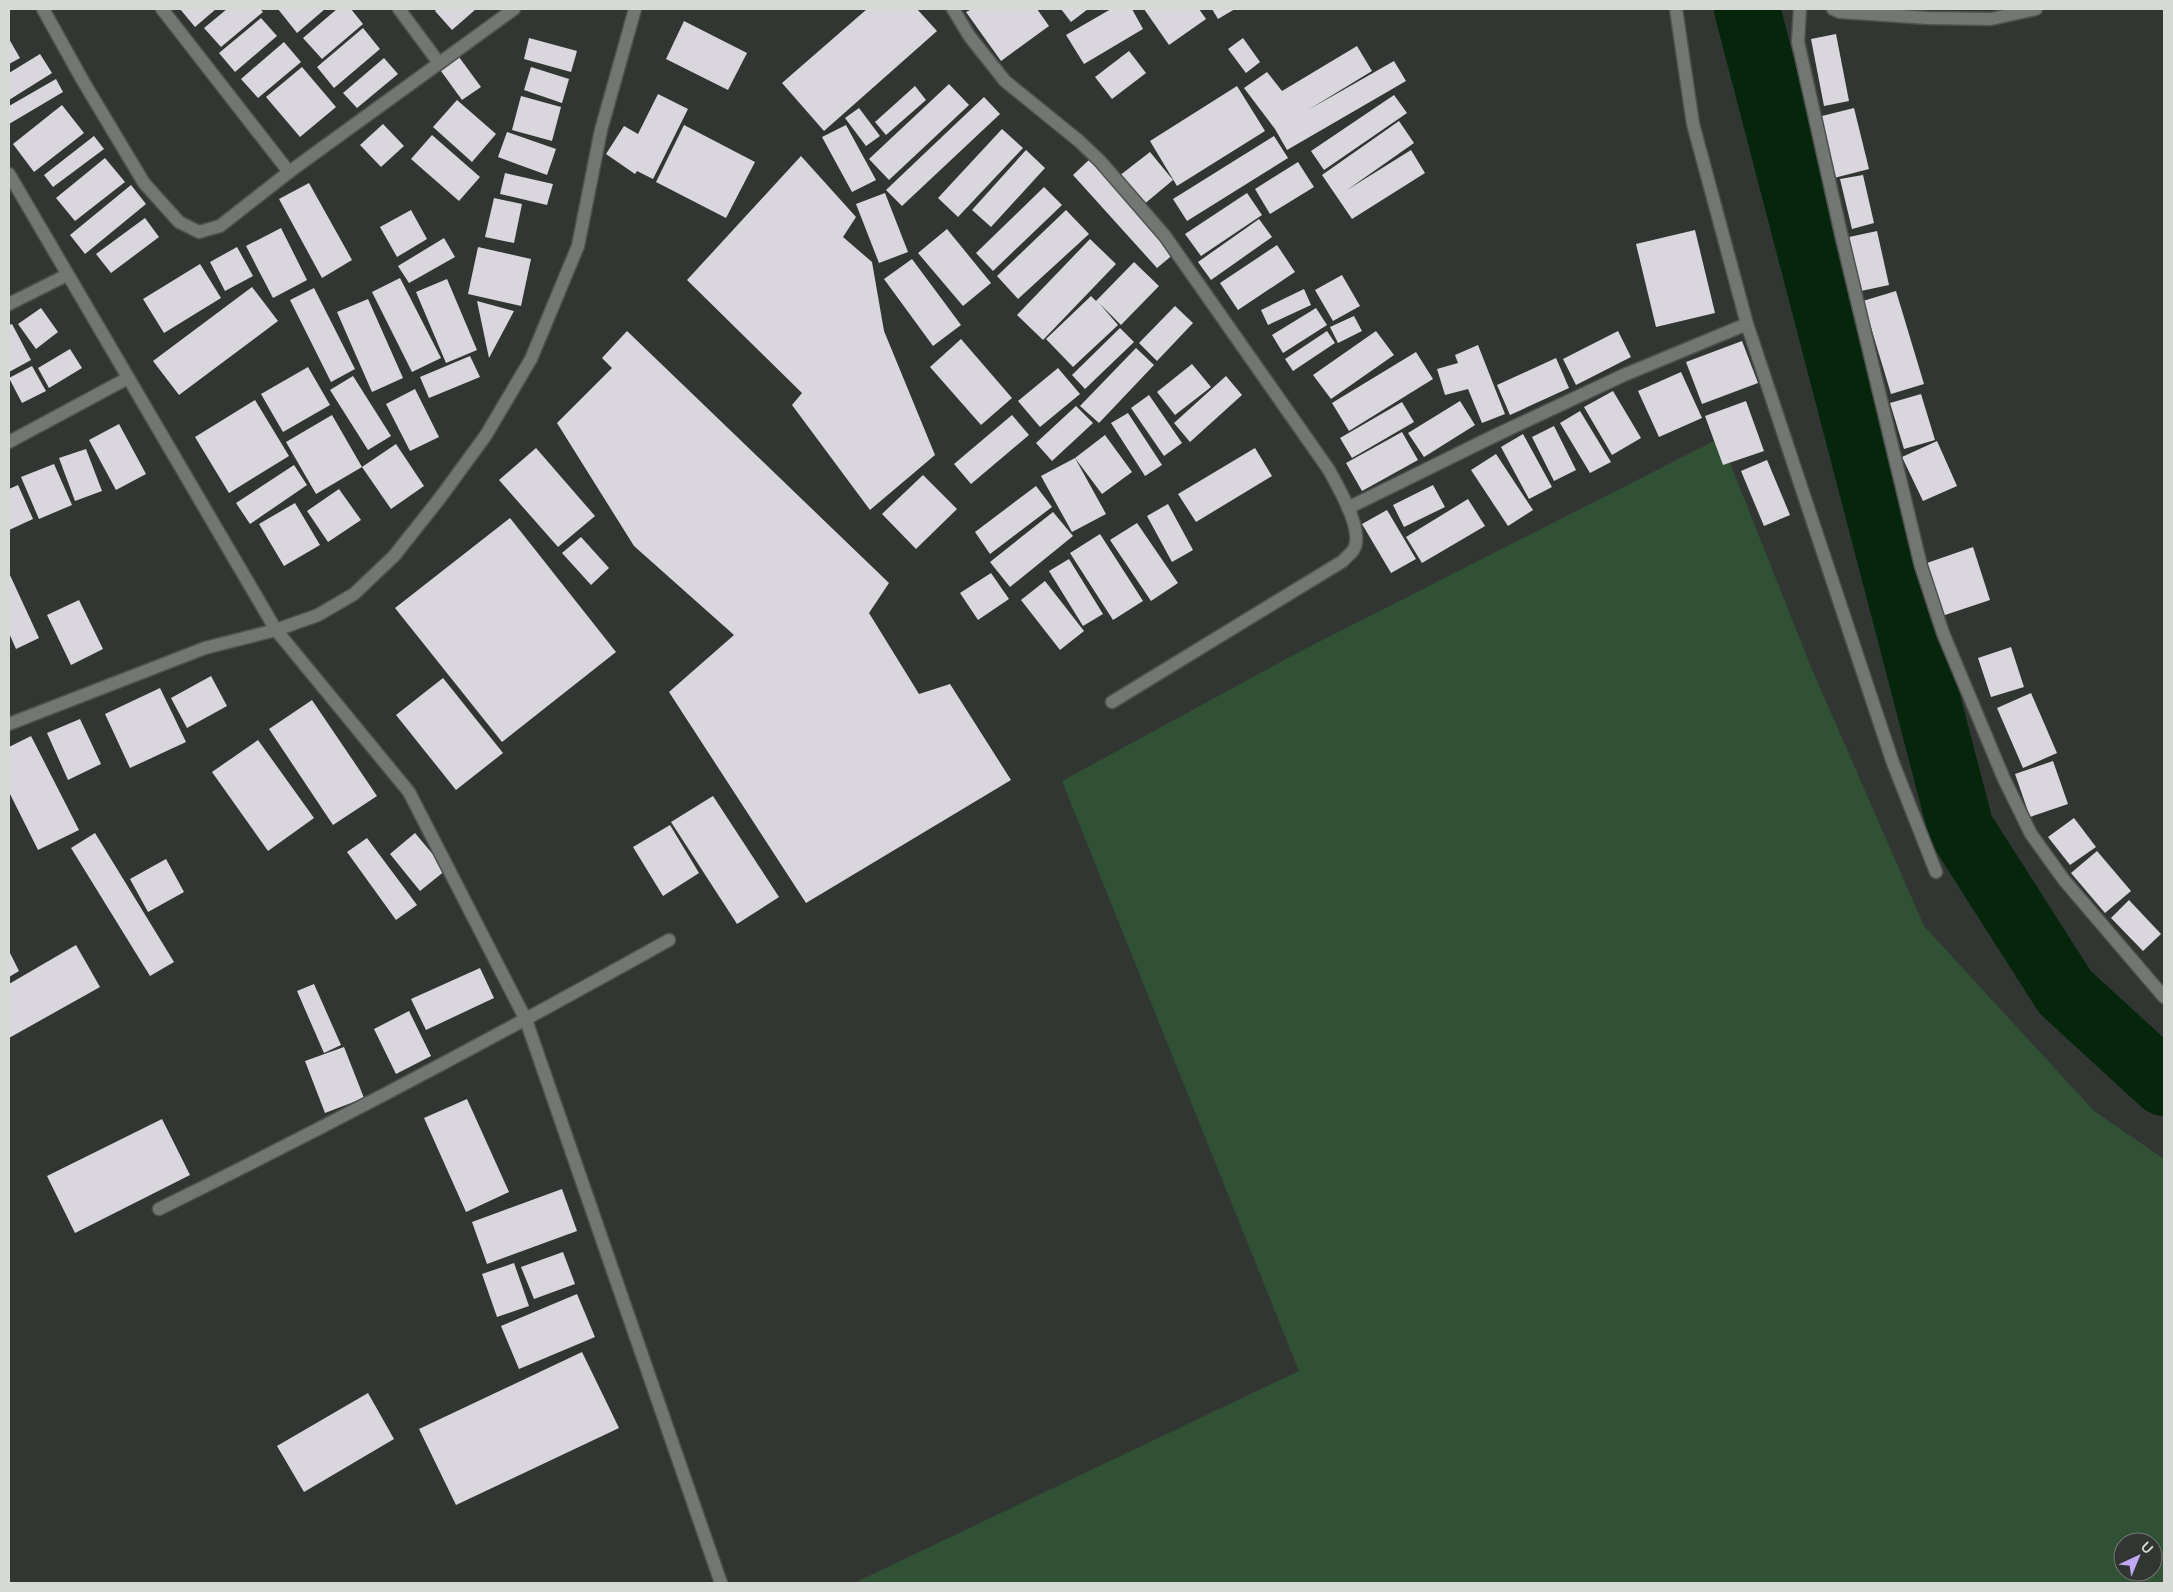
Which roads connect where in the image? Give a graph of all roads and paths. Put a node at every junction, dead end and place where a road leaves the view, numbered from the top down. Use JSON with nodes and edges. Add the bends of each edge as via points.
{"nodes":[{"id":1,"x":43,"y":9,"type":"edge"},
{"id":2,"x":162,"y":9,"type":"edge"},
{"id":3,"x":399,"y":9,"type":"edge"},
{"id":4,"x":514,"y":9,"type":"edge"},
{"id":5,"x":635,"y":9,"type":"edge"},
{"id":6,"x":953,"y":9,"type":"edge"},
{"id":7,"x":1676,"y":9,"type":"edge"},
{"id":8,"x":1800,"y":9,"type":"edge"},
{"id":9,"x":1833,"y":9,"type":"edge"},
{"id":10,"x":2036,"y":9,"type":"edge"},
{"id":11,"x":439,"y":63,"type":"junction"},
{"id":12,"x":290,"y":172,"type":"junction"},
{"id":13,"x":9,"y":174,"type":"edge"},
{"id":14,"x":67,"y":275,"type":"junction"},
{"id":15,"x":9,"y":304,"type":"edge"},
{"id":16,"x":1747,"y":324,"type":"junction"},
{"id":17,"x":128,"y":378,"type":"junction"},
{"id":18,"x":9,"y":442,"type":"edge"},
{"id":19,"x":1348,"y":508,"type":"junction"},
{"id":20,"x":276,"y":630,"type":"junction"},
{"id":21,"x":1112,"y":702,"type":"dead end"},
{"id":22,"x":9,"y":724,"type":"edge"},
{"id":23,"x":1936,"y":872,"type":"dead end"},
{"id":24,"x":669,"y":940,"type":"dead end"},
{"id":25,"x":2164,"y":997,"type":"edge"},
{"id":26,"x":526,"y":1020,"type":"junction"},
{"id":27,"x":159,"y":1209,"type":"dead end"},
{"id":28,"x":720,"y":1583,"type":"edge"}],
"edges":[{"from":1,"to":12,"type":"street","via":[[144,183],[179,222],[199,232],[220,226]]},
{"from":2,"to":12,"type":"street"},
{"from":3,"to":11,"type":"street"},
{"from":4,"to":11,"type":"street"},
{"from":5,"to":20,"type":"street","via":[[601,130],[578,246],[530,359],[486,434],[394,556],[354,594],[318,616]]},
{"from":6,"to":19,"type":"street","via":[[970,37],[1005,81],[1079,140],[1165,236],[1329,470]]},
{"from":7,"to":16,"type":"street","via":[[1693,124]]},
{"from":8,"to":25,"type":"street","via":[[1798,42],[1840,229],[1922,566],[1943,633],[2004,779],[2031,834],[2064,880]]},
{"from":9,"to":10,"type":"street","via":[[1928,18],[1991,19]]},
{"from":11,"to":12,"type":"street"},
{"from":13,"to":14,"type":"street"},
{"from":14,"to":15,"type":"street"},
{"from":14,"to":17,"type":"street"},
{"from":16,"to":19,"type":"street","via":[[1624,375]]},
{"from":16,"to":23,"type":"street","via":[[1893,763]]},
{"from":17,"to":18,"type":"street"},
{"from":17,"to":20,"type":"street"},
{"from":19,"to":21,"type":"street","via":[[1356,539],[1354,548],[1343,560]]},
{"from":20,"to":22,"type":"street","via":[[204,648]]},
{"from":20,"to":26,"type":"street","via":[[409,792]]},
{"from":24,"to":26,"type":"street"},
{"from":26,"to":27,"type":"street"},
{"from":26,"to":28,"type":"street"}]}
